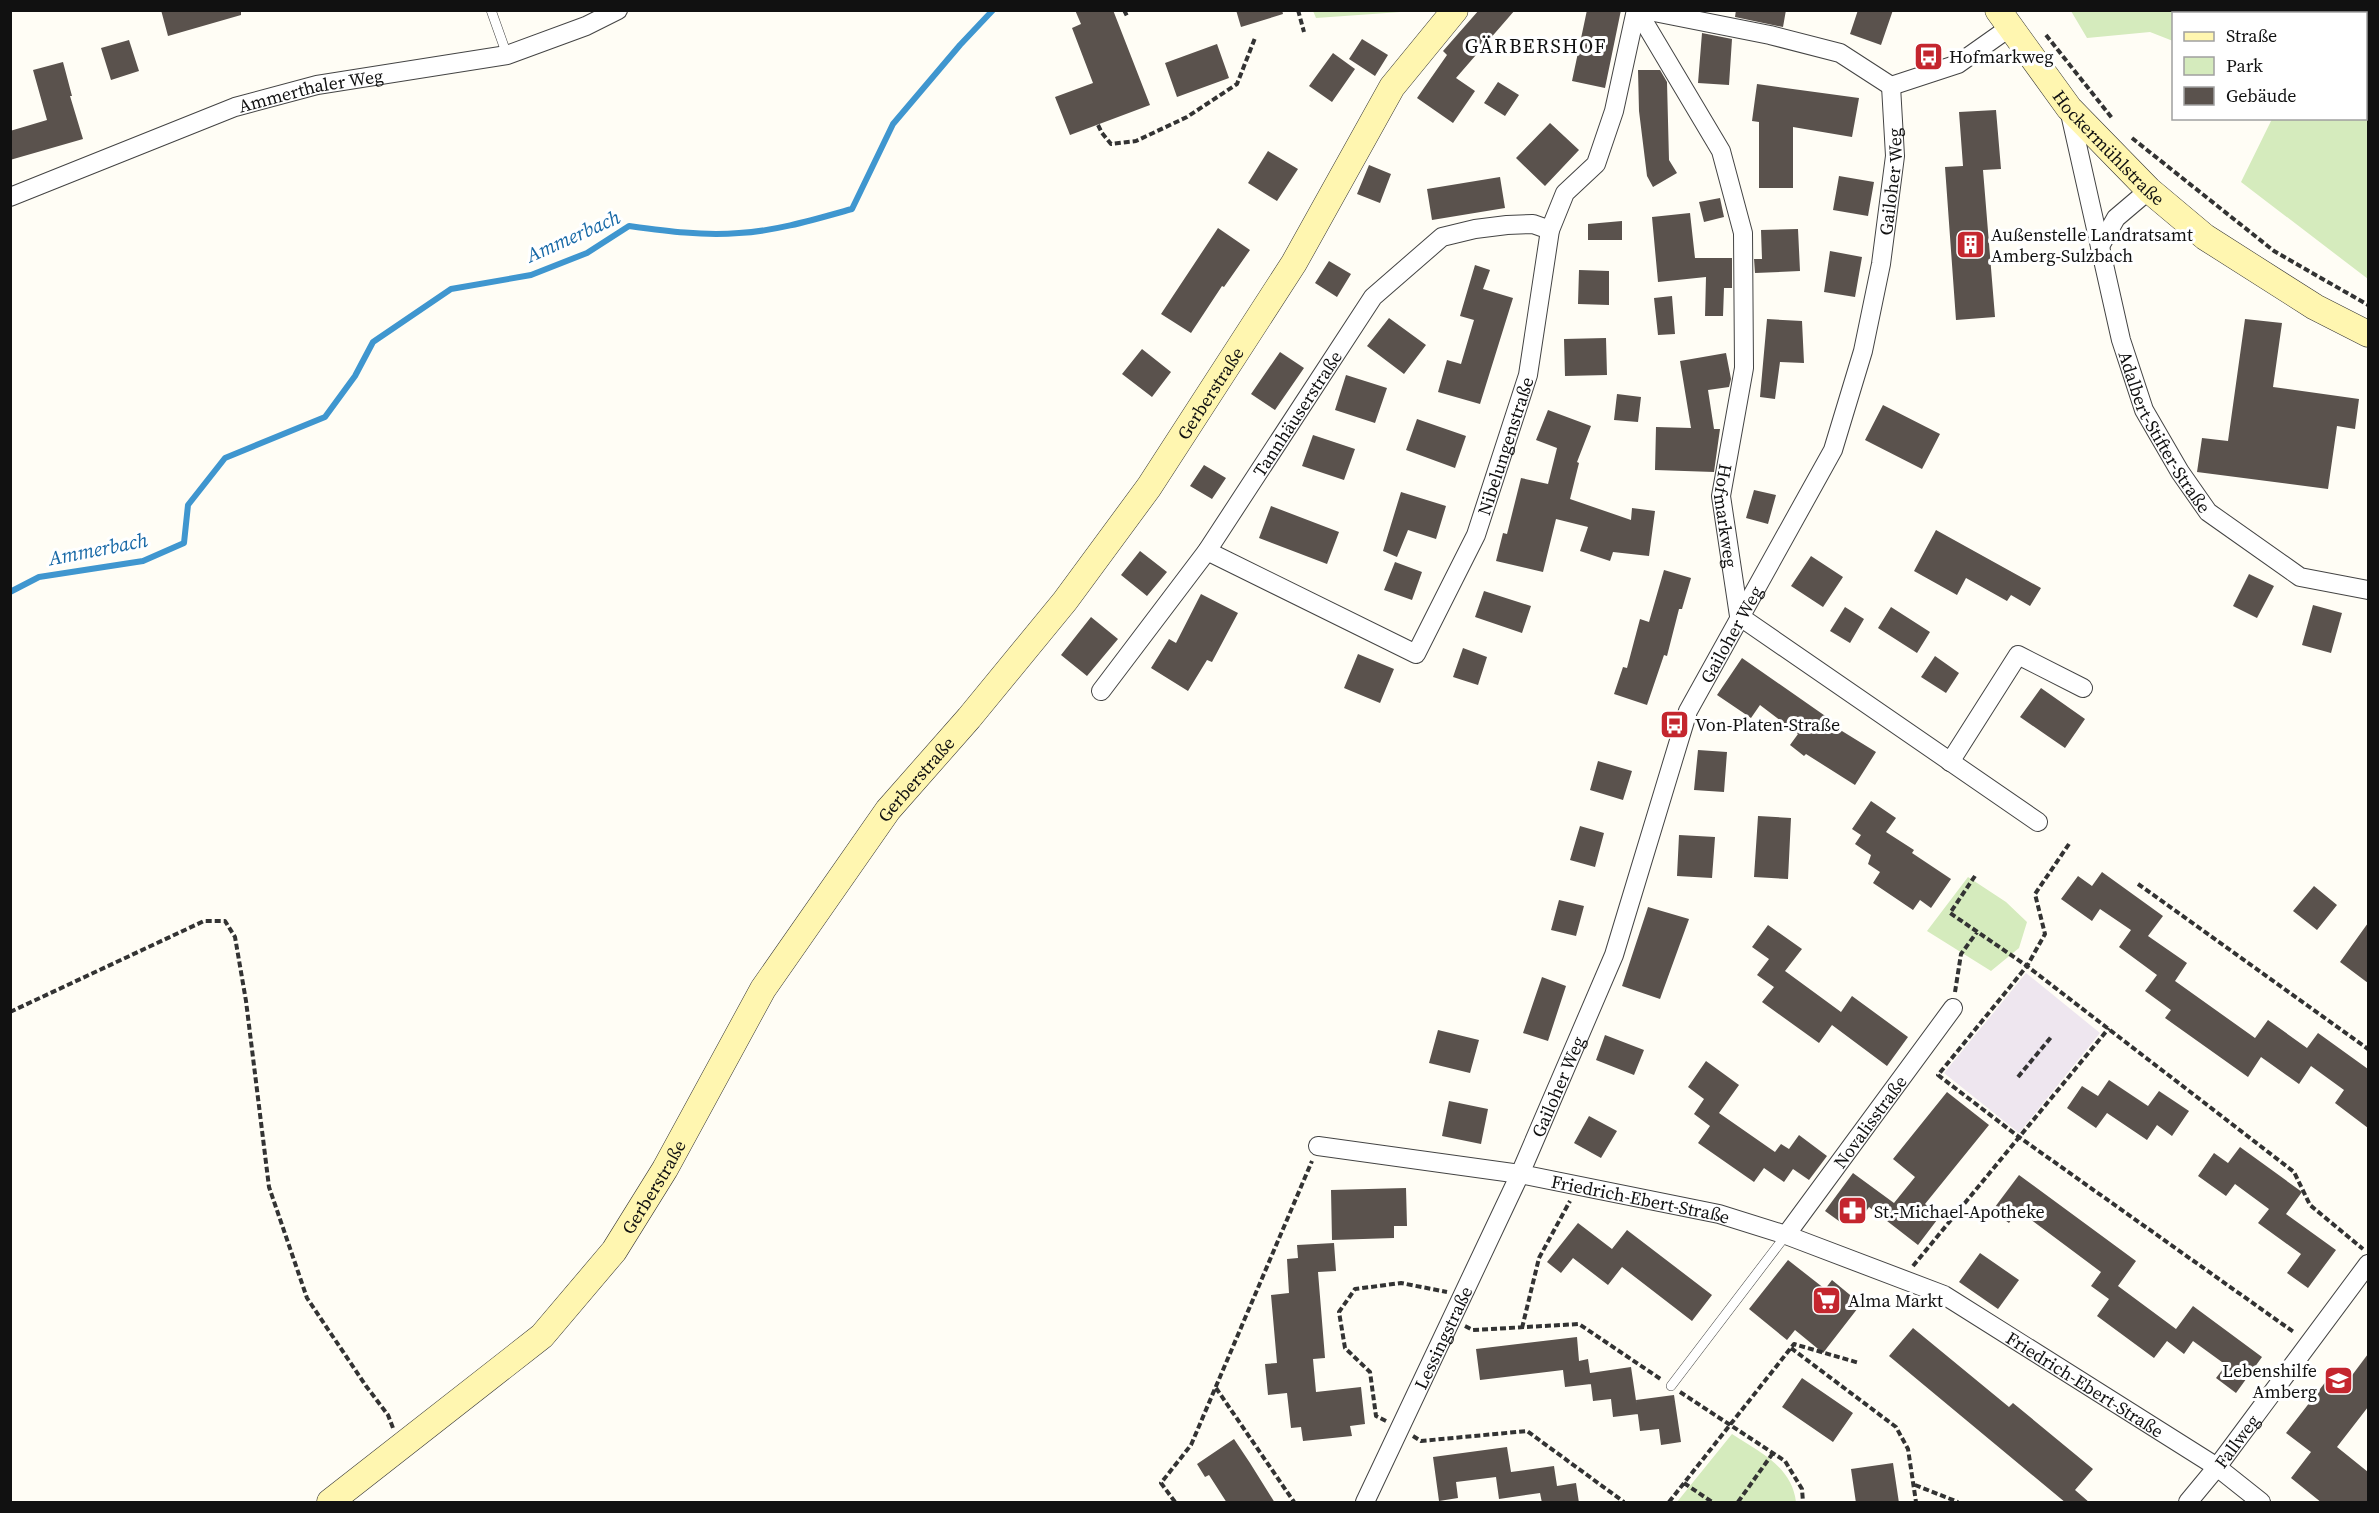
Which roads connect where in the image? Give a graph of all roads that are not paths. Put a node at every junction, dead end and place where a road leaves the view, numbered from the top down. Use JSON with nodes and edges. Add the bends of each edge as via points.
{"nodes":[{"id":1,"x":491,"y":10,"type":"edge"},
{"id":2,"x":618,"y":10,"type":"edge"},
{"id":3,"x":1455,"y":10,"type":"edge"},
{"id":4,"x":1637,"y":10,"type":"edge"},
{"id":5,"x":1644,"y":10,"type":"edge"},
{"id":6,"x":2003,"y":19,"type":"edge"},
{"id":7,"x":507,"y":55,"type":"junction"},
{"id":8,"x":1891,"y":86,"type":"junction"},
{"id":9,"x":2069,"y":108,"type":"junction"},
{"id":10,"x":2149,"y":190,"type":"junction"},
{"id":11,"x":10,"y":197,"type":"edge"},
{"id":12,"x":1550,"y":230,"type":"junction"},
{"id":13,"x":2100,"y":246,"type":"junction"},
{"id":14,"x":2368,"y":334,"type":"edge"},
{"id":15,"x":1207,"y":551,"type":"junction"},
{"id":16,"x":2368,"y":591,"type":"edge"},
{"id":17,"x":1739,"y":616,"type":"junction"},
{"id":18,"x":2083,"y":688,"type":"dead end"},
{"id":19,"x":1101,"y":691,"type":"dead end"},
{"id":20,"x":1950,"y":762,"type":"junction"},
{"id":21,"x":2038,"y":822,"type":"dead end"},
{"id":22,"x":1953,"y":1008,"type":"road end"},
{"id":23,"x":1318,"y":1146,"type":"road end"},
{"id":24,"x":1520,"y":1174,"type":"junction"},
{"id":25,"x":1786,"y":1235,"type":"junction"},
{"id":26,"x":2368,"y":1264,"type":"edge"},
{"id":27,"x":1671,"y":1386,"type":"road end"},
{"id":28,"x":2217,"y":1467,"type":"junction"},
{"id":29,"x":330,"y":1503,"type":"edge"},
{"id":30,"x":1365,"y":1503,"type":"edge"},
{"id":31,"x":2188,"y":1503,"type":"edge"},
{"id":32,"x":2261,"y":1503,"type":"edge"}],
"edges":[{"from":1,"to":7,"type":"lane"},
{"from":2,"to":7,"type":"street","name":"Ammerthaler Weg"},
{"from":3,"to":29,"type":"street","name":"Gerberstraße","via":[[1392,87],[1294,263],[1149,487],[1065,601],[888,810],[763,989],[665,1169],[614,1251],[542,1336]]},
{"from":4,"to":12,"type":"street","name":"Nibelungenstraße","via":[[1614,111],[1596,164],[1565,193]]},
{"from":4,"to":17,"type":"street","name":"Hofmarkweg","via":[[1721,151],[1743,233],[1744,368],[1721,496]]},
{"from":5,"to":8,"type":"street","via":[[1840,52]]},
{"from":6,"to":8,"type":"street","via":[[1958,64]]},
{"from":6,"to":9,"type":"street","name":"Hockermühlstraße"},
{"from":7,"to":11,"type":"street","name":"Ammerthaler Weg","via":[[317,85],[235,107]]},
{"from":8,"to":17,"type":"street","name":"Gailoher Weg","via":[[1895,156],[1881,264],[1863,351],[1833,450]]},
{"from":9,"to":10,"type":"street","name":"Hockermühlstraße"},
{"from":9,"to":13,"type":"street","name":"Adalbert-Stifter-Straße"},
{"from":10,"to":13,"type":"street","via":[[2116,218]]},
{"from":10,"to":14,"type":"street","name":"Hockermühlstraße","via":[[2205,237],[2316,307]]},
{"from":12,"to":15,"type":"street","name":"Tannhäuserstraße","via":[[1533,224],[1507,225],[1442,237],[1373,297]]},
{"from":12,"to":15,"type":"street","name":"Nibelungenstraße","via":[[1528,375],[1476,535],[1416,654]]},
{"from":13,"to":16,"type":"street","name":"Adalbert-Stifter-Straße","via":[[2121,340],[2144,410],[2208,512],[2300,577]]},
{"from":15,"to":19,"type":"street","name":"Tannhäuserstraße"},
{"from":17,"to":20,"type":"street"},
{"from":17,"to":24,"type":"street","name":"Gailoher Weg","via":[[1688,711],[1614,955]]},
{"from":18,"to":20,"type":"street","via":[[2018,654]]},
{"from":20,"to":21,"type":"street"},
{"from":22,"to":25,"type":"street","name":"Novalisstraße"},
{"from":23,"to":24,"type":"street","name":"Friedrich-Ebert-Straße"},
{"from":24,"to":25,"type":"street","name":"Friedrich-Ebert-Straße","via":[[1719,1214]]},
{"from":24,"to":30,"type":"street","name":"Lessingstraße"},
{"from":25,"to":27,"type":"lane"},
{"from":25,"to":28,"type":"street","name":"Friedrich-Ebert-Straße","via":[[1944,1295]]},
{"from":26,"to":28,"type":"street","name":"Fallweg"},
{"from":28,"to":31,"type":"street","name":"Fallweg"},
{"from":28,"to":32,"type":"street","name":"Friedrich-Ebert-Straße"}]}
